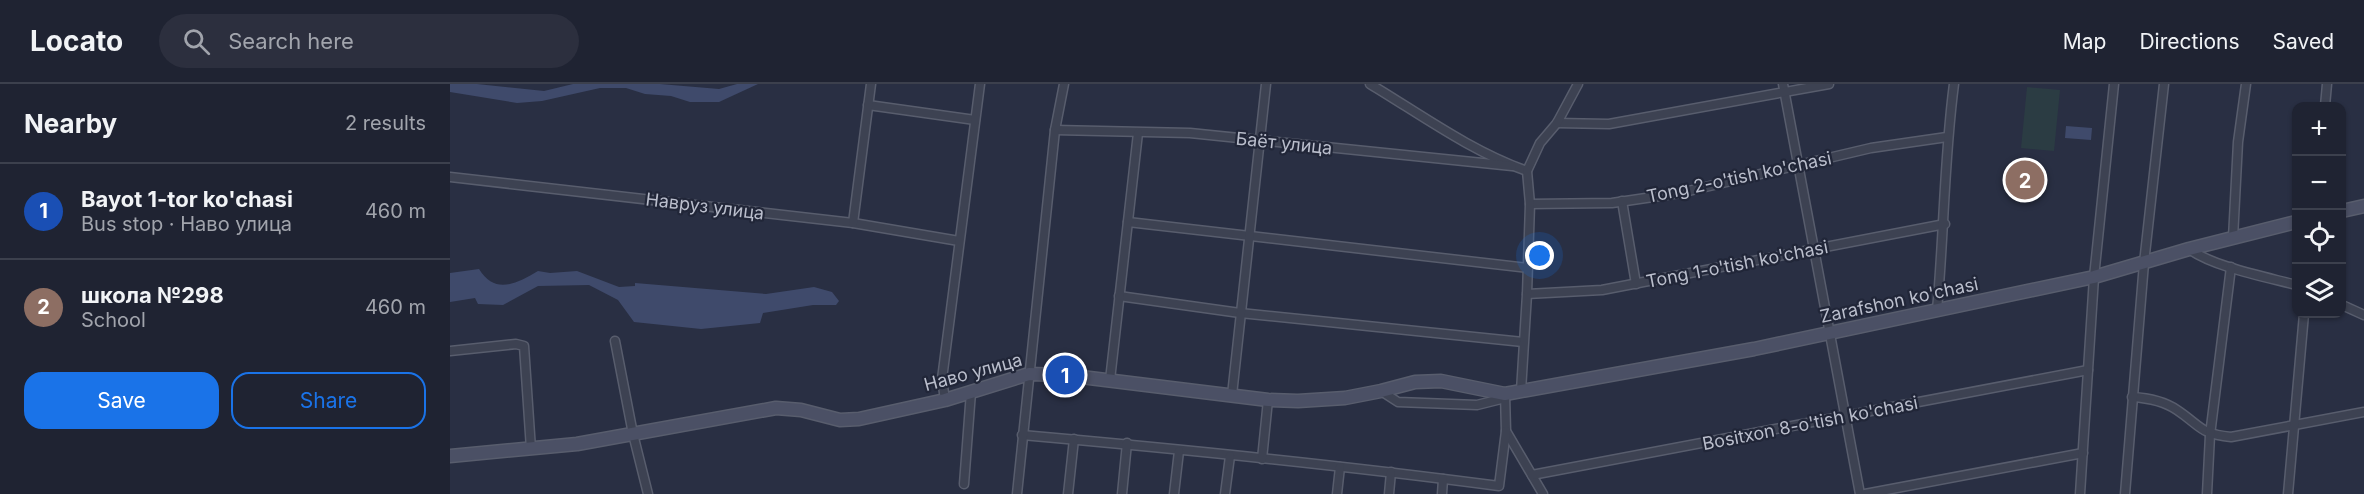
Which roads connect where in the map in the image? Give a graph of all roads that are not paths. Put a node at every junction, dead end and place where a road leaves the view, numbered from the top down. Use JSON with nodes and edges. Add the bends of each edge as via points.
{"nodes":[{"id":1,"x":871,"y":84,"type":"edge"},
{"id":2,"x":980,"y":84,"type":"edge"},
{"id":3,"x":1064,"y":84,"type":"edge"},
{"id":4,"x":1266,"y":84,"type":"edge"},
{"id":5,"x":1370,"y":84,"type":"edge"},
{"id":6,"x":1578,"y":84,"type":"edge"},
{"id":7,"x":1829,"y":84,"type":"edge"},
{"id":8,"x":1954,"y":84,"type":"edge"},
{"id":9,"x":2114,"y":84,"type":"edge"},
{"id":10,"x":2164,"y":84,"type":"edge"},
{"id":11,"x":2246,"y":84,"type":"edge"},
{"id":12,"x":2327,"y":84,"type":"edge"},
{"id":13,"x":1784,"y":89,"type":"edge"},
{"id":14,"x":2325,"y":102,"type":"edge"},
{"id":15,"x":868,"y":105,"type":"junction"},
{"id":16,"x":975,"y":120,"type":"junction"},
{"id":17,"x":1557,"y":123,"type":"junction"},
{"id":18,"x":1055,"y":130,"type":"junction"},
{"id":19,"x":1138,"y":133,"type":"junction"},
{"id":20,"x":1947,"y":137,"type":"junction"},
{"id":21,"x":1261,"y":140,"type":"junction"},
{"id":22,"x":1797,"y":164,"type":"junction"},
{"id":23,"x":1512,"y":166,"type":"junction"},
{"id":24,"x":1527,"y":171,"type":"junction"},
{"id":25,"x":450,"y":177,"type":"edge"},
{"id":26,"x":1622,"y":201,"type":"junction"},
{"id":27,"x":1530,"y":204,"type":"junction"},
{"id":28,"x":2364,"y":206,"type":"edge"},
{"id":29,"x":2346,"y":210,"type":"edge"},
{"id":30,"x":1128,"y":222,"type":"junction"},
{"id":31,"x":853,"y":223,"type":"junction"},
{"id":32,"x":2292,"y":223,"type":"edge"},
{"id":33,"x":1945,"y":224,"type":"junction"},
{"id":34,"x":1250,"y":236,"type":"junction"},
{"id":35,"x":2233,"y":238,"type":"junction"},
{"id":36,"x":959,"y":241,"type":"junction"},
{"id":37,"x":1813,"y":248,"type":"junction"},
{"id":38,"x":2188,"y":249,"type":"junction"},
{"id":39,"x":2144,"y":263,"type":"junction"},
{"id":40,"x":2231,"y":267,"type":"junction"},
{"id":41,"x":1528,"y":268,"type":"junction"},
{"id":42,"x":2094,"y":277,"type":"junction"},
{"id":43,"x":1636,"y":284,"type":"junction"},
{"id":44,"x":2292,"y":284,"type":"edge"},
{"id":45,"x":1527,"y":294,"type":"junction"},
{"id":46,"x":1119,"y":296,"type":"junction"},
{"id":47,"x":2346,"y":306,"type":"edge"},
{"id":48,"x":1937,"y":310,"type":"junction"},
{"id":49,"x":1240,"y":314,"type":"junction"},
{"id":50,"x":2364,"y":315,"type":"edge"},
{"id":51,"x":2304,"y":318,"type":"edge"},
{"id":52,"x":1830,"y":332,"type":"junction"},
{"id":53,"x":615,"y":342,"type":"dead end"},
{"id":54,"x":1523,"y":342,"type":"junction"},
{"id":55,"x":450,"y":351,"type":"edge"},
{"id":56,"x":2088,"y":370,"type":"junction"},
{"id":57,"x":1029,"y":374,"type":"junction"},
{"id":58,"x":1110,"y":380,"type":"junction"},
{"id":59,"x":1381,"y":391,"type":"junction"},
{"id":60,"x":1521,"y":391,"type":"junction"},
{"id":61,"x":971,"y":392,"type":"junction"},
{"id":62,"x":1232,"y":396,"type":"junction"},
{"id":63,"x":1505,"y":396,"type":"junction"},
{"id":64,"x":2132,"y":397,"type":"junction"},
{"id":65,"x":945,"y":400,"type":"junction"},
{"id":66,"x":1268,"y":400,"type":"junction"},
{"id":67,"x":2364,"y":412,"type":"edge"},
{"id":68,"x":1845,"y":416,"type":"junction"},
{"id":69,"x":2295,"y":424,"type":"junction"},
{"id":70,"x":1506,"y":430,"type":"junction"},
{"id":71,"x":633,"y":435,"type":"junction"},
{"id":72,"x":1022,"y":435,"type":"junction"},
{"id":73,"x":2210,"y":435,"type":"junction"},
{"id":74,"x":1074,"y":439,"type":"junction"},
{"id":75,"x":1127,"y":443,"type":"junction"},
{"id":76,"x":531,"y":449,"type":"junction"},
{"id":77,"x":1179,"y":451,"type":"junction"},
{"id":78,"x":2083,"y":453,"type":"junction"},
{"id":79,"x":450,"y":456,"type":"edge"},
{"id":80,"x":1230,"y":456,"type":"junction"},
{"id":81,"x":1262,"y":459,"type":"junction"},
{"id":82,"x":1340,"y":467,"type":"junction"},
{"id":83,"x":1391,"y":472,"type":"junction"},
{"id":84,"x":1532,"y":476,"type":"junction"},
{"id":85,"x":1443,"y":479,"type":"junction"},
{"id":86,"x":964,"y":484,"type":"dead end"},
{"id":87,"x":1498,"y":490,"type":"edge"},
{"id":88,"x":648,"y":494,"type":"edge"},
{"id":89,"x":1017,"y":494,"type":"edge"},
{"id":90,"x":1068,"y":494,"type":"edge"},
{"id":91,"x":1122,"y":494,"type":"edge"},
{"id":92,"x":1174,"y":494,"type":"edge"},
{"id":93,"x":1225,"y":494,"type":"edge"},
{"id":94,"x":1337,"y":494,"type":"edge"},
{"id":95,"x":1389,"y":494,"type":"edge"},
{"id":96,"x":1442,"y":494,"type":"edge"},
{"id":97,"x":1543,"y":494,"type":"edge"},
{"id":98,"x":1860,"y":494,"type":"edge"},
{"id":99,"x":1865,"y":494,"type":"edge"},
{"id":100,"x":2080,"y":494,"type":"edge"},
{"id":101,"x":2126,"y":494,"type":"edge"},
{"id":102,"x":2207,"y":494,"type":"edge"},
{"id":103,"x":2288,"y":494,"type":"edge"}],
"edges":[{"from":1,"to":15,"type":"street"},
{"from":2,"to":16,"type":"street"},
{"from":3,"to":18,"type":"street"},
{"from":4,"to":21,"type":"street"},
{"from":5,"to":23,"type":"street"},
{"from":6,"to":17,"type":"street"},
{"from":7,"to":13,"type":"street"},
{"from":8,"to":20,"type":"street"},
{"from":9,"to":42,"type":"street"},
{"from":10,"to":39,"type":"street"},
{"from":11,"to":35,"type":"street","via":[[2238,142]]},
{"from":12,"to":14,"type":"street"},
{"from":13,"to":17,"type":"street","via":[[1609,124]]},
{"from":13,"to":22,"type":"street"},
{"from":15,"to":16,"type":"street"},
{"from":15,"to":31,"type":"street"},
{"from":16,"to":36,"type":"street"},
{"from":17,"to":24,"type":"street","via":[[1540,144]]},
{"from":18,"to":19,"type":"street","name":"Баёт улица"},
{"from":18,"to":57,"type":"street"},
{"from":19,"to":21,"type":"street","name":"Баёт улица"},
{"from":19,"to":30,"type":"street"},
{"from":20,"to":22,"type":"street","name":"Tong 2-o'tish ko'chasi"},
{"from":20,"to":33,"type":"street"},
{"from":21,"to":23,"type":"street","name":"Баёт улица"},
{"from":21,"to":34,"type":"street"},
{"from":22,"to":26,"type":"street","name":"Tong 2-o'tish ko'chasi","via":[[1680,193]]},
{"from":22,"to":37,"type":"street"},
{"from":23,"to":24,"type":"street"},
{"from":24,"to":27,"type":"street"},
{"from":25,"to":31,"type":"street","name":"Навруз улица"},
{"from":26,"to":27,"type":"street","name":"Tong 2-o'tish ko'chasi"},
{"from":26,"to":43,"type":"street"},
{"from":27,"to":41,"type":"street"},
{"from":28,"to":29,"type":"street"},
{"from":30,"to":34,"type":"street"},
{"from":30,"to":46,"type":"street"},
{"from":31,"to":36,"type":"street","name":"Навруз улица"},
{"from":32,"to":35,"type":"street","name":"Zarafshon ko'chasi"},
{"from":33,"to":37,"type":"street","name":"Tong 1-o'tish ko'chasi"},
{"from":33,"to":48,"type":"street"},
{"from":34,"to":41,"type":"street"},
{"from":34,"to":49,"type":"street"},
{"from":35,"to":38,"type":"street","name":"Zarafshon ko'chasi"},
{"from":36,"to":65,"type":"street","via":[[942,379]]},
{"from":37,"to":43,"type":"street","name":"Tong 1-o'tish ko'chasi"},
{"from":37,"to":52,"type":"street"},
{"from":38,"to":39,"type":"street","name":"Zarafshon ko'chasi"},
{"from":38,"to":40,"type":"street"},
{"from":39,"to":42,"type":"street","name":"Zarafshon ko'chasi"},
{"from":39,"to":64,"type":"street"},
{"from":40,"to":44,"type":"street"},
{"from":40,"to":73,"type":"street"},
{"from":41,"to":45,"type":"street"},
{"from":42,"to":48,"type":"street","name":"Zarafshon ko'chasi"},
{"from":42,"to":56,"type":"street"},
{"from":43,"to":45,"type":"street","name":"Tong 1-o'tish ko'chasi"},
{"from":45,"to":54,"type":"street"},
{"from":46,"to":49,"type":"street"},
{"from":46,"to":58,"type":"street"},
{"from":47,"to":50,"type":"street"},
{"from":48,"to":52,"type":"street","name":"Zarafshon ko'chasi"},
{"from":49,"to":54,"type":"street"},
{"from":49,"to":62,"type":"street"},
{"from":51,"to":69,"type":"street"},
{"from":52,"to":60,"type":"street","name":"Zarafshon ko'chasi"},
{"from":52,"to":68,"type":"street"},
{"from":53,"to":71,"type":"street"},
{"from":54,"to":60,"type":"street"},
{"from":55,"to":76,"type":"street","via":[[524,346]]},
{"from":56,"to":68,"type":"street","name":"Bositxon 8-o'tish ko'chasi"},
{"from":56,"to":78,"type":"street"},
{"from":57,"to":58,"type":"street","name":"Наво улица"},
{"from":57,"to":61,"type":"street","name":"Наво улица"},
{"from":57,"to":72,"type":"street"},
{"from":58,"to":62,"type":"street","name":"Наво улица"},
{"from":59,"to":63,"type":"street","name":"Наво улица","via":[[1415,382],[1441,381]]},
{"from":59,"to":63,"type":"street","via":[[1398,402],[1477,405]]},
{"from":59,"to":66,"type":"street","name":"Наво улица","via":[[1345,398]]},
{"from":60,"to":63,"type":"street","name":"Zarafshon ko'chasi"},
{"from":61,"to":65,"type":"street","name":"Наво улица"},
{"from":61,"to":86,"type":"street"},
{"from":62,"to":66,"type":"street","name":"Наво улица"},
{"from":63,"to":70,"type":"street"},
{"from":64,"to":73,"type":"street","via":[[2153,399],[2176,409]]},
{"from":64,"to":101,"type":"street"},
{"from":65,"to":71,"type":"street","name":"Наво улица","via":[[840,420],[776,408]]},
{"from":66,"to":81,"type":"street"},
{"from":67,"to":69,"type":"street"},
{"from":68,"to":84,"type":"street","name":"Bositxon 8-o'tish ko'chasi"},
{"from":68,"to":98,"type":"street"},
{"from":69,"to":73,"type":"street","via":[[2231,437]]},
{"from":69,"to":103,"type":"street"},
{"from":70,"to":84,"type":"street"},
{"from":70,"to":87,"type":"street"},
{"from":71,"to":76,"type":"street","name":"Наво улица"},
{"from":71,"to":88,"type":"street"},
{"from":72,"to":74,"type":"street"},
{"from":72,"to":89,"type":"street"},
{"from":73,"to":102,"type":"street"},
{"from":74,"to":75,"type":"street"},
{"from":74,"to":90,"type":"street"},
{"from":75,"to":77,"type":"street"},
{"from":75,"to":91,"type":"street"},
{"from":76,"to":79,"type":"street","name":"Наво улица"},
{"from":77,"to":80,"type":"street"},
{"from":77,"to":92,"type":"street"},
{"from":78,"to":99,"type":"street"},
{"from":78,"to":100,"type":"street"},
{"from":80,"to":81,"type":"street"},
{"from":80,"to":93,"type":"street"},
{"from":81,"to":82,"type":"street"},
{"from":82,"to":83,"type":"street"},
{"from":82,"to":94,"type":"street"},
{"from":83,"to":85,"type":"street"},
{"from":83,"to":95,"type":"street"},
{"from":84,"to":97,"type":"street"},
{"from":85,"to":87,"type":"street"},
{"from":85,"to":96,"type":"street"}]}
